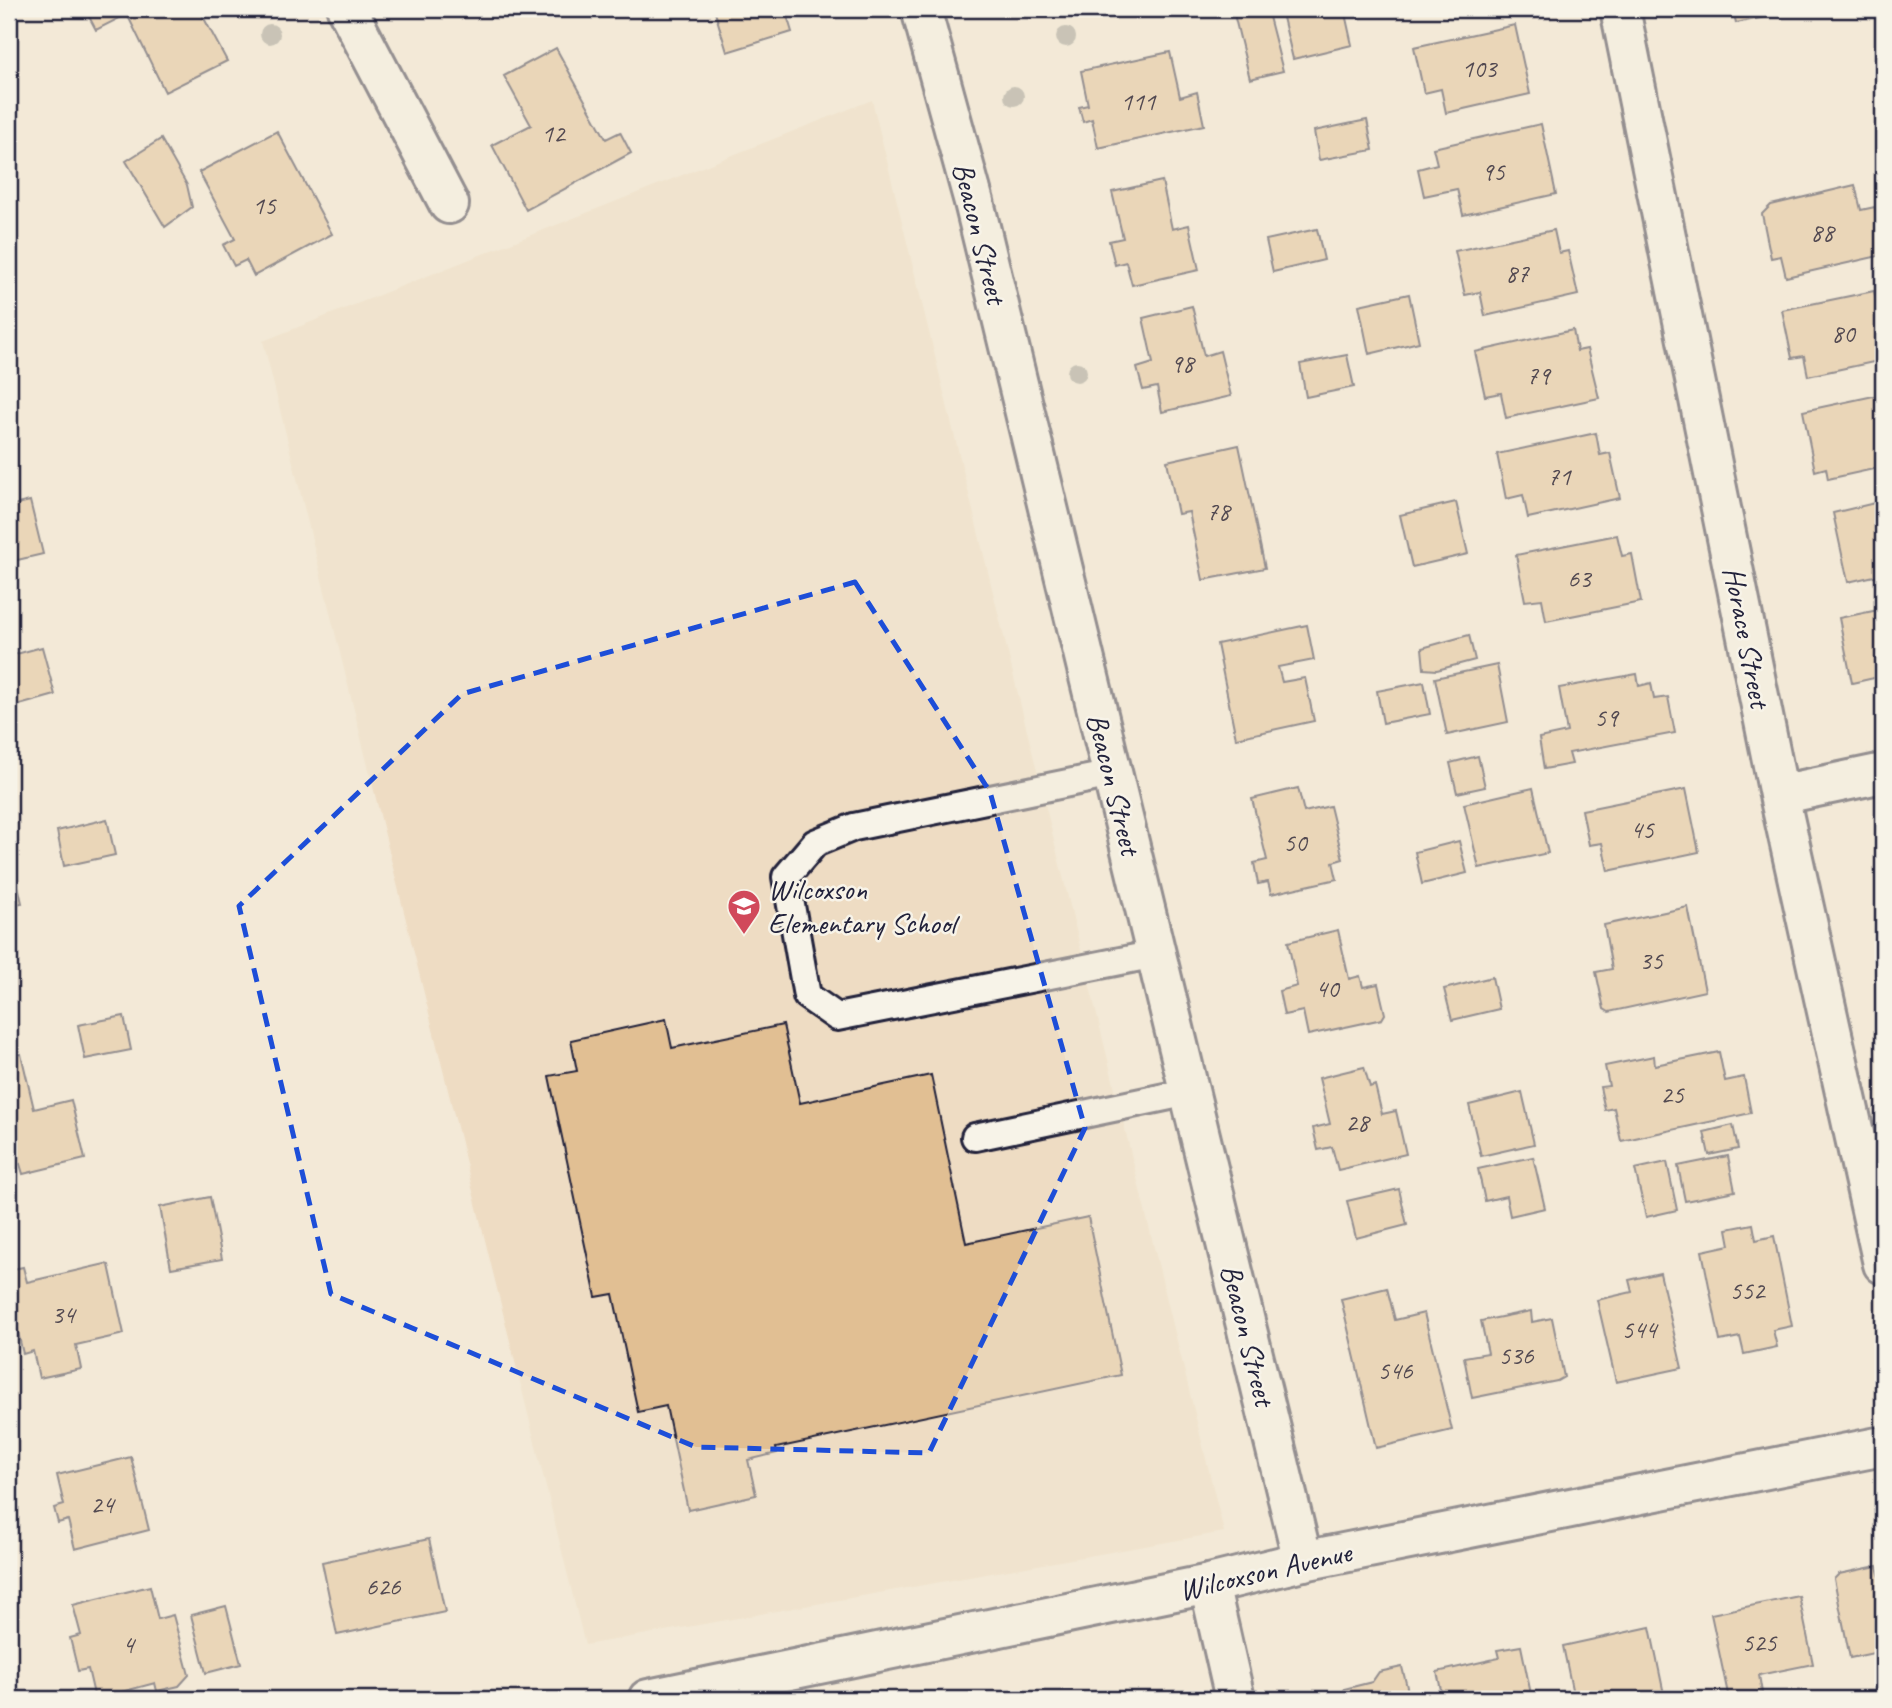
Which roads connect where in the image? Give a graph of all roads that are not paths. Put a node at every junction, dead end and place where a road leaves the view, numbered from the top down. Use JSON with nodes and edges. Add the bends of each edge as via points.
{"nodes":[{"id":1,"x":347,"y":9,"type":"edge"},
{"id":2,"x":921,"y":9,"type":"edge"},
{"id":3,"x":1620,"y":9,"type":"edge"},
{"id":4,"x":449,"y":205,"type":"dead end"},
{"id":5,"x":1883,"y":773,"type":"edge"},
{"id":6,"x":1112,"y":774,"type":"junction"},
{"id":7,"x":1779,"y":795,"type":"junction"},
{"id":8,"x":1156,"y":954,"type":"junction"},
{"id":9,"x":1189,"y":1093,"type":"junction"},
{"id":10,"x":975,"y":1137,"type":"dead end"},
{"id":11,"x":1883,"y":1264,"type":"edge"},
{"id":12,"x":1883,"y":1446,"type":"edge"},
{"id":13,"x":1303,"y":1561,"type":"junction"},
{"id":14,"x":1209,"y":1584,"type":"junction"},
{"id":15,"x":648,"y":1699,"type":"edge"},
{"id":16,"x":1234,"y":1699,"type":"edge"}],
"edges":[{"from":1,"to":4,"type":"street"},
{"from":2,"to":6,"type":"street","name":"Beacon Street","via":[[977,216]]},
{"from":3,"to":7,"type":"street","name":"Horace Street"},
{"from":5,"to":7,"type":"street"},
{"from":6,"to":8,"type":"street","name":"Beacon Street"},
{"from":6,"to":8,"type":"lane","via":[[854,827],[815,843],[786,877],[807,996],[837,1017]]},
{"from":7,"to":11,"type":"street","name":"Horace Street"},
{"from":8,"to":9,"type":"street","name":"Beacon Street"},
{"from":9,"to":10,"type":"lane"},
{"from":9,"to":13,"type":"street","name":"Beacon Street"},
{"from":12,"to":13,"type":"street","name":"Wilcoxson Avenue"},
{"from":13,"to":14,"type":"street","name":"Wilcoxson Avenue"},
{"from":14,"to":15,"type":"street","name":"Wilcoxson Avenue"},
{"from":14,"to":16,"type":"street"}]}
